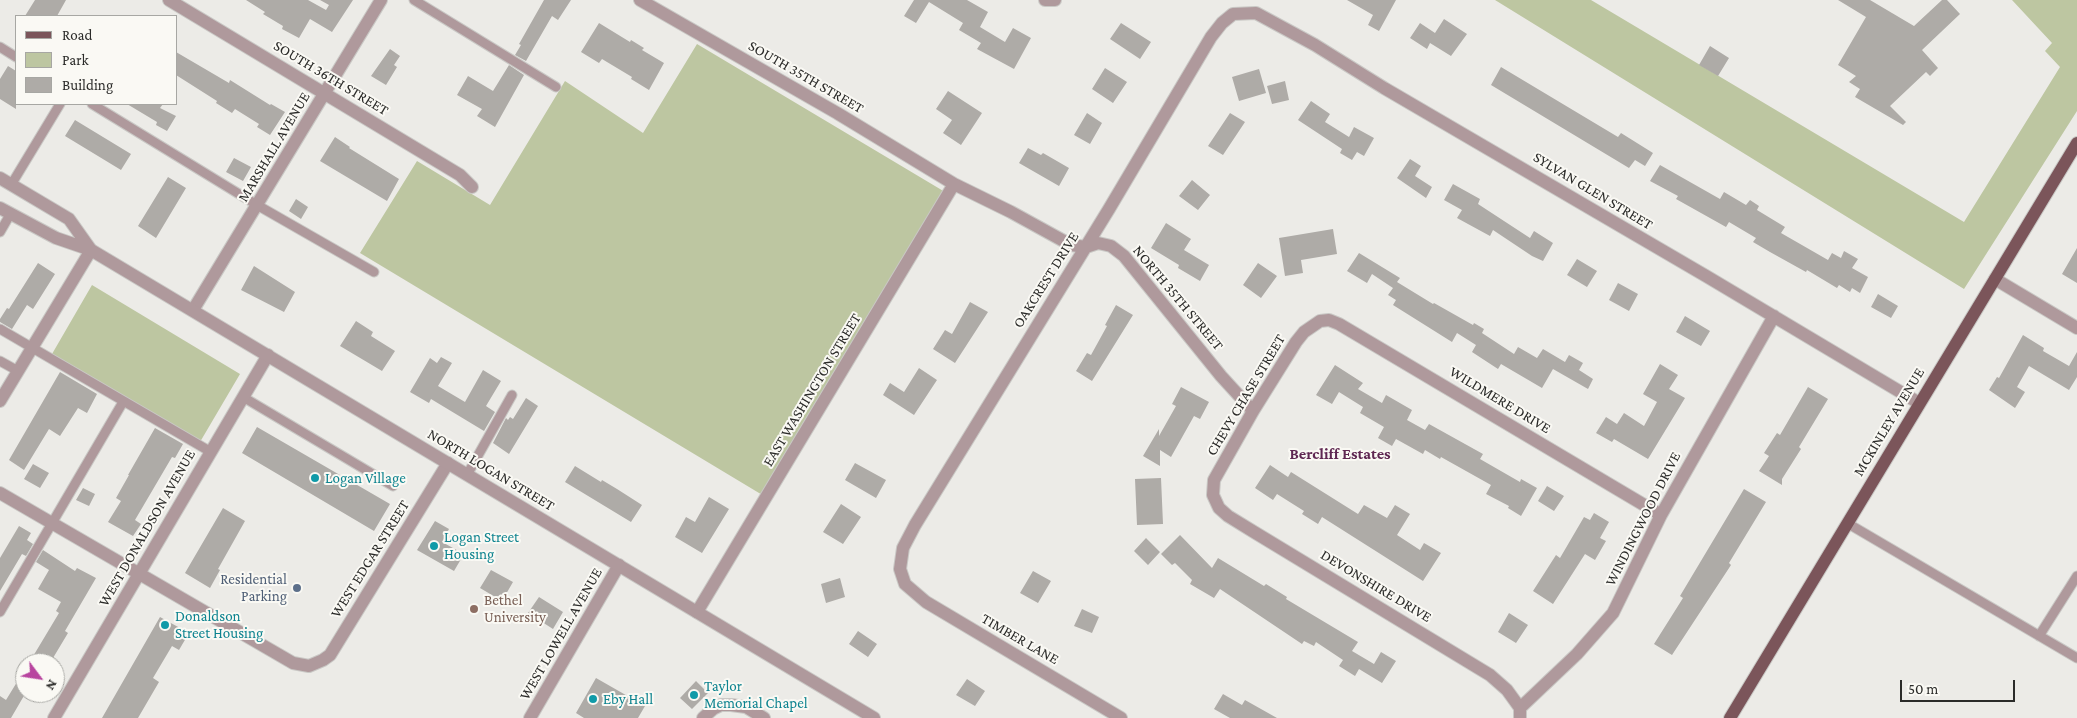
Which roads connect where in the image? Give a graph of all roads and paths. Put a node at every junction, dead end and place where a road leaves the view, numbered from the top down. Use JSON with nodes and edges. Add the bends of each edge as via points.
{"nodes":[{"id":1,"x":169,"y":0,"type":"edge"},
{"id":2,"x":381,"y":0,"type":"edge"},
{"id":3,"x":414,"y":0,"type":"edge"},
{"id":4,"x":640,"y":0,"type":"edge"},
{"id":5,"x":1247,"y":12,"type":"joint"},
{"id":6,"x":0,"y":47,"type":"edge"},
{"id":7,"x":15,"y":56,"type":"edge"},
{"id":8,"x":556,"y":87,"type":"dead end"},
{"id":9,"x":325,"y":94,"type":"junction"},
{"id":10,"x":59,"y":105,"type":"edge"},
{"id":11,"x":94,"y":105,"type":"edge"},
{"id":12,"x":2077,"y":143,"type":"edge"},
{"id":13,"x":6,"y":181,"type":"edge"},
{"id":14,"x":954,"y":184,"type":"junction"},
{"id":15,"x":472,"y":188,"type":"dead end"},
{"id":16,"x":257,"y":205,"type":"junction"},
{"id":17,"x":5,"y":210,"type":"edge"},
{"id":18,"x":0,"y":232,"type":"edge"},
{"id":19,"x":1086,"y":247,"type":"junction"},
{"id":20,"x":91,"y":250,"type":"junction"},
{"id":21,"x":374,"y":272,"type":"dead end"},
{"id":22,"x":1995,"y":279,"type":"junction"},
{"id":23,"x":193,"y":310,"type":"junction"},
{"id":24,"x":1774,"y":316,"type":"junction"},
{"id":25,"x":1320,"y":321,"type":"joint"},
{"id":26,"x":2077,"y":328,"type":"edge"},
{"id":27,"x":0,"y":329,"type":"edge"},
{"id":28,"x":31,"y":348,"type":"junction"},
{"id":29,"x":268,"y":355,"type":"junction"},
{"id":30,"x":0,"y":361,"type":"edge"},
{"id":31,"x":18,"y":371,"type":"junction"},
{"id":32,"x":512,"y":396,"type":"dead end"},
{"id":33,"x":243,"y":397,"type":"junction"},
{"id":34,"x":0,"y":401,"type":"edge"},
{"id":35,"x":123,"y":402,"type":"junction"},
{"id":36,"x":1920,"y":403,"type":"junction"},
{"id":37,"x":1253,"y":411,"type":"junction"},
{"id":38,"x":211,"y":452,"type":"junction"},
{"id":39,"x":448,"y":463,"type":"junction"},
{"id":40,"x":467,"y":475,"type":"junction"},
{"id":41,"x":393,"y":486,"type":"dead end"},
{"id":42,"x":0,"y":493,"type":"edge"},
{"id":43,"x":1213,"y":495,"type":"joint"},
{"id":44,"x":1661,"y":515,"type":"junction"},
{"id":45,"x":1848,"y":523,"type":"junction"},
{"id":46,"x":52,"y":524,"type":"junction"},
{"id":47,"x":619,"y":565,"type":"junction"},
{"id":48,"x":138,"y":574,"type":"junction"},
{"id":49,"x":2077,"y":576,"type":"edge"},
{"id":50,"x":905,"y":584,"type":"joint"},
{"id":51,"x":0,"y":612,"type":"edge"},
{"id":52,"x":697,"y":612,"type":"junction"},
{"id":53,"x":2039,"y":636,"type":"junction"},
{"id":54,"x":2077,"y":658,"type":"edge"},
{"id":55,"x":1520,"y":713,"type":"edge"},
{"id":56,"x":54,"y":718,"type":"edge"},
{"id":57,"x":530,"y":718,"type":"edge"},
{"id":58,"x":703,"y":718,"type":"edge"},
{"id":59,"x":764,"y":718,"type":"edge"},
{"id":60,"x":874,"y":718,"type":"edge"},
{"id":61,"x":1121,"y":718,"type":"edge"},
{"id":62,"x":1730,"y":718,"type":"edge"}],
"edges":[{"from":1,"to":9,"type":"street","name":"SOUTH 36TH STREET"},
{"from":2,"to":9,"type":"street","name":"MARSHALL AVENUE"},
{"from":3,"to":8,"type":"lane"},
{"from":4,"to":14,"type":"street","name":"SOUTH 35TH STREET"},
{"from":5,"to":19,"type":"street","name":"OAKCREST DRIVE","via":[[1233,14],[1211,37]]},
{"from":5,"to":24,"type":"street","name":"SYLVAN GLEN STREET","via":[[1256,13],[1315,45]]},
{"from":6,"to":7,"type":"lane"},
{"from":9,"to":15,"type":"street","name":"SOUTH 36TH STREET","via":[[460,175]]},
{"from":9,"to":16,"type":"street","name":"MARSHALL AVENUE"},
{"from":10,"to":13,"type":"lane"},
{"from":11,"to":16,"type":"lane"},
{"from":12,"to":22,"type":"main road","name":"MCKINLEY AVENUE"},
{"from":13,"to":20,"type":"street","name":"NORTH LOGAN STREET","via":[[69,219]]},
{"from":14,"to":19,"type":"street","name":"NORTH 35TH STREET","via":[[1071,246]]},
{"from":14,"to":52,"type":"street","name":"EAST WASHINGTON STREET"},
{"from":16,"to":21,"type":"lane"},
{"from":16,"to":23,"type":"street","name":"MARSHALL AVENUE"},
{"from":17,"to":18,"type":"lane"},
{"from":17,"to":20,"type":"street","name":"NORTH LOGAN STREET","via":[[56,238]]},
{"from":19,"to":37,"type":"street","name":"NORTH 35TH STREET","via":[[1098,244],[1111,246],[1124,256]]},
{"from":19,"to":50,"type":"street","name":"OAKCREST DRIVE","via":[[915,525],[903,548],[900,569]]},
{"from":20,"to":23,"type":"street","name":"NORTH LOGAN STREET"},
{"from":20,"to":28,"type":"street"},
{"from":22,"to":26,"type":"street"},
{"from":22,"to":36,"type":"main road","name":"MCKINLEY AVENUE"},
{"from":23,"to":29,"type":"street","name":"NORTH LOGAN STREET"},
{"from":24,"to":36,"type":"street","name":"SYLVAN GLEN STREET"},
{"from":24,"to":44,"type":"street","name":"WINDINGWOOD DRIVE"},
{"from":25,"to":37,"type":"street","name":"CHEVY CHASE STREET","via":[[1296,342]]},
{"from":25,"to":44,"type":"street","name":"WILDMERE DRIVE","via":[[1329,320],[1357,333]]},
{"from":27,"to":28,"type":"lane"},
{"from":28,"to":31,"type":"street"},
{"from":28,"to":35,"type":"lane"},
{"from":29,"to":33,"type":"street","name":"WEST DONALDSON AVENUE"},
{"from":29,"to":39,"type":"street","name":"NORTH LOGAN STREET"},
{"from":30,"to":31,"type":"lane"},
{"from":31,"to":34,"type":"street"},
{"from":32,"to":40,"type":"lane"},
{"from":33,"to":38,"type":"street","name":"WEST DONALDSON AVENUE"},
{"from":33,"to":41,"type":"lane"},
{"from":35,"to":38,"type":"lane"},
{"from":35,"to":46,"type":"lane"},
{"from":36,"to":45,"type":"main road","name":"MCKINLEY AVENUE"},
{"from":37,"to":43,"type":"street","name":"CHEVY CHASE STREET","via":[[1214,480]]},
{"from":38,"to":48,"type":"street","name":"WEST DONALDSON AVENUE"},
{"from":39,"to":40,"type":"street","name":"NORTH LOGAN STREET"},
{"from":39,"to":48,"type":"street","name":"WEST EDGAR STREET","via":[[330,655],[314,665],[293,663]]},
{"from":40,"to":47,"type":"street","name":"NORTH LOGAN STREET"},
{"from":42,"to":46,"type":"street"},
{"from":43,"to":55,"type":"street","name":"DEVONSHIRE DRIVE","via":[[1219,508],[1228,516],[1490,675],[1507,690]]},
{"from":44,"to":55,"type":"street","name":"WINDINGWOOD DRIVE","via":[[1613,613]]},
{"from":45,"to":53,"type":"lane"},
{"from":45,"to":62,"type":"main road","name":"MCKINLEY AVENUE"},
{"from":46,"to":48,"type":"street"},
{"from":46,"to":51,"type":"lane"},
{"from":47,"to":52,"type":"street","name":"NORTH LOGAN STREET"},
{"from":47,"to":57,"type":"street","name":"WEST LOWELL AVENUE"},
{"from":48,"to":56,"type":"street","name":"WEST DONALDSON AVENUE"},
{"from":49,"to":53,"type":"lane"},
{"from":50,"to":61,"type":"street","name":"TIMBER LANE","via":[[934,607]]},
{"from":52,"to":60,"type":"street","name":"NORTH LOGAN STREET"},
{"from":53,"to":54,"type":"lane"},
{"from":58,"to":59,"type":"street","via":[[721,705],[746,707]]}]}
